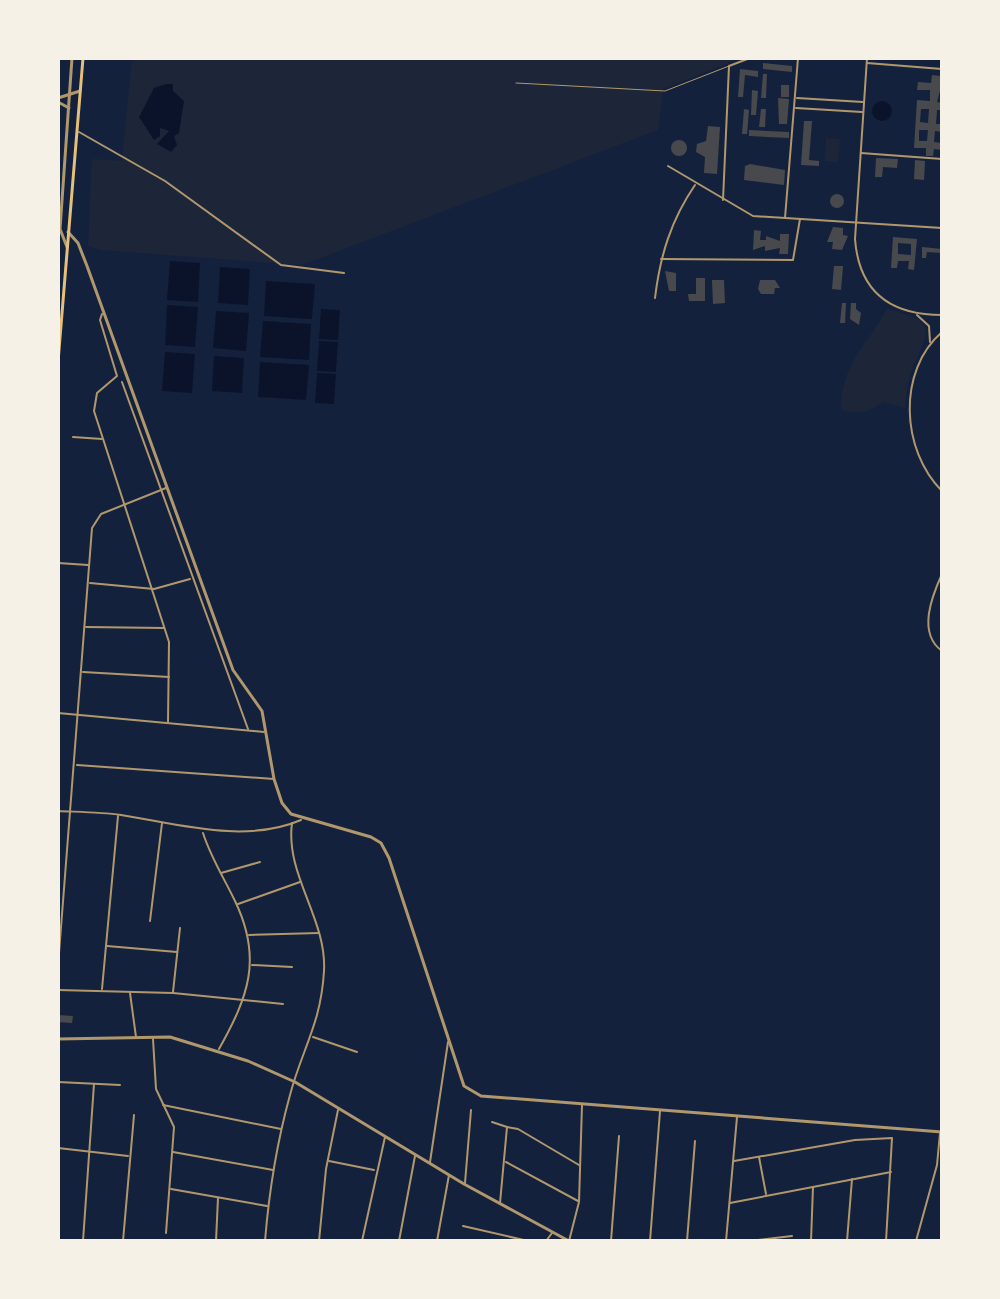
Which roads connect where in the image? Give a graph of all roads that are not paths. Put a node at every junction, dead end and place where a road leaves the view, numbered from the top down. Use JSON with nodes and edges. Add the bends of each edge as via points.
{"nodes":[{"id":1,"x":72,"y":58,"type":"edge"},
{"id":2,"x":83,"y":58,"type":"edge"},
{"id":3,"x":750,"y":58,"type":"edge"},
{"id":4,"x":798,"y":58,"type":"edge"},
{"id":5,"x":867,"y":58,"type":"edge"},
{"id":6,"x":867,"y":63,"type":"junction"},
{"id":7,"x":729,"y":66,"type":"junction"},
{"id":8,"x":942,"y":69,"type":"edge"},
{"id":9,"x":516,"y":83,"type":"dead end"},
{"id":10,"x":80,"y":91,"type":"junction"},
{"id":11,"x":70,"y":94,"type":"junction"},
{"id":12,"x":796,"y":97,"type":"junction"},
{"id":13,"x":58,"y":100,"type":"edge"},
{"id":14,"x":864,"y":102,"type":"junction"},
{"id":15,"x":69,"y":108,"type":"junction"},
{"id":16,"x":795,"y":108,"type":"junction"},
{"id":17,"x":863,"y":112,"type":"junction"},
{"id":18,"x":76,"y":130,"type":"junction"},
{"id":19,"x":861,"y":153,"type":"junction"},
{"id":20,"x":942,"y":159,"type":"edge"},
{"id":21,"x":668,"y":166,"type":"dead end"},
{"id":22,"x":696,"y":184,"type":"junction"},
{"id":23,"x":723,"y":201,"type":"junction"},
{"id":24,"x":60,"y":203,"type":"edge"},
{"id":25,"x":785,"y":219,"type":"junction"},
{"id":26,"x":800,"y":219,"type":"junction"},
{"id":27,"x":856,"y":223,"type":"junction"},
{"id":28,"x":942,"y":228,"type":"edge"},
{"id":29,"x":68,"y":232,"type":"junction"},
{"id":30,"x":67,"y":247,"type":"junction"},
{"id":31,"x":661,"y":259,"type":"junction"},
{"id":32,"x":344,"y":273,"type":"dead end"},
{"id":33,"x":655,"y":298,"type":"dead end"},
{"id":34,"x":103,"y":312,"type":"junction"},
{"id":35,"x":916,"y":314,"type":"junction"},
{"id":36,"x":942,"y":315,"type":"edge"},
{"id":37,"x":942,"y":332,"type":"edge"},
{"id":38,"x":930,"y":343,"type":"junction"},
{"id":39,"x":58,"y":362,"type":"edge"},
{"id":40,"x":122,"y":382,"type":"dead end"},
{"id":41,"x":73,"y":437,"type":"dead end"},
{"id":42,"x":103,"y":439,"type":"junction"},
{"id":43,"x":167,"y":488,"type":"junction"},
{"id":44,"x":160,"y":491,"type":"junction"},
{"id":45,"x":942,"y":491,"type":"edge"},
{"id":46,"x":124,"y":503,"type":"junction"},
{"id":47,"x":58,"y":563,"type":"edge"},
{"id":48,"x":89,"y":565,"type":"junction"},
{"id":49,"x":942,"y":574,"type":"edge"},
{"id":50,"x":195,"y":577,"type":"junction"},
{"id":51,"x":89,"y":583,"type":"junction"},
{"id":52,"x":154,"y":589,"type":"junction"},
{"id":53,"x":85,"y":627,"type":"junction"},
{"id":54,"x":166,"y":628,"type":"junction"},
{"id":55,"x":942,"y":651,"type":"edge"},
{"id":56,"x":82,"y":672,"type":"junction"},
{"id":57,"x":170,"y":677,"type":"junction"},
{"id":58,"x":58,"y":713,"type":"edge"},
{"id":59,"x":79,"y":715,"type":"junction"},
{"id":60,"x":168,"y":722,"type":"junction"},
{"id":61,"x":248,"y":729,"type":"junction"},
{"id":62,"x":267,"y":733,"type":"junction"},
{"id":63,"x":76,"y":765,"type":"junction"},
{"id":64,"x":274,"y":779,"type":"junction"},
{"id":65,"x":58,"y":811,"type":"edge"},
{"id":66,"x":72,"y":812,"type":"junction"},
{"id":67,"x":118,"y":815,"type":"junction"},
{"id":68,"x":301,"y":820,"type":"junction"},
{"id":69,"x":162,"y":823,"type":"junction"},
{"id":70,"x":292,"y":823,"type":"junction"},
{"id":71,"x":203,"y":832,"type":"junction"},
{"id":72,"x":260,"y":862,"type":"dead end"},
{"id":73,"x":220,"y":873,"type":"junction"},
{"id":74,"x":301,"y":882,"type":"junction"},
{"id":75,"x":237,"y":904,"type":"junction"},
{"id":76,"x":58,"y":912,"type":"edge"},
{"id":77,"x":63,"y":912,"type":"junction"},
{"id":78,"x":150,"y":921,"type":"dead end"},
{"id":79,"x":180,"y":928,"type":"dead end"},
{"id":80,"x":319,"y":933,"type":"junction"},
{"id":81,"x":248,"y":935,"type":"junction"},
{"id":82,"x":106,"y":946,"type":"junction"},
{"id":83,"x":177,"y":952,"type":"junction"},
{"id":84,"x":251,"y":965,"type":"junction"},
{"id":85,"x":58,"y":966,"type":"edge"},
{"id":86,"x":292,"y":967,"type":"dead end"},
{"id":87,"x":58,"y":990,"type":"edge"},
{"id":88,"x":102,"y":991,"type":"junction"},
{"id":89,"x":130,"y":992,"type":"junction"},
{"id":90,"x":173,"y":993,"type":"junction"},
{"id":91,"x":245,"y":1001,"type":"junction"},
{"id":92,"x":283,"y":1004,"type":"dead end"},
{"id":93,"x":136,"y":1037,"type":"junction"},
{"id":94,"x":153,"y":1037,"type":"junction"},
{"id":95,"x":313,"y":1037,"type":"junction"},
{"id":96,"x":58,"y":1039,"type":"edge"},
{"id":97,"x":448,"y":1042,"type":"junction"},
{"id":98,"x":219,"y":1051,"type":"junction"},
{"id":99,"x":357,"y":1052,"type":"dead end"},
{"id":100,"x":58,"y":1082,"type":"edge"},
{"id":101,"x":295,"y":1082,"type":"junction"},
{"id":102,"x":94,"y":1084,"type":"junction"},
{"id":103,"x":120,"y":1085,"type":"dead end"},
{"id":104,"x":582,"y":1104,"type":"junction"},
{"id":105,"x":163,"y":1105,"type":"junction"},
{"id":106,"x":338,"y":1109,"type":"junction"},
{"id":107,"x":174,"y":1110,"type":"junction"},
{"id":108,"x":471,"y":1110,"type":"dead end"},
{"id":109,"x":660,"y":1110,"type":"junction"},
{"id":110,"x":134,"y":1115,"type":"dead end"},
{"id":111,"x":169,"y":1116,"type":"junction"},
{"id":112,"x":737,"y":1116,"type":"junction"},
{"id":113,"x":492,"y":1122,"type":"dead end"},
{"id":114,"x":507,"y":1127,"type":"junction"},
{"id":115,"x":891,"y":1128,"type":"junction"},
{"id":116,"x":283,"y":1129,"type":"junction"},
{"id":117,"x":941,"y":1132,"type":"edge"},
{"id":118,"x":385,"y":1136,"type":"junction"},
{"id":119,"x":619,"y":1136,"type":"dead end"},
{"id":120,"x":892,"y":1138,"type":"junction"},
{"id":121,"x":695,"y":1141,"type":"dead end"},
{"id":122,"x":58,"y":1148,"type":"edge"},
{"id":123,"x":92,"y":1152,"type":"junction"},
{"id":124,"x":172,"y":1152,"type":"junction"},
{"id":125,"x":416,"y":1155,"type":"junction"},
{"id":126,"x":759,"y":1155,"type":"junction"},
{"id":127,"x":129,"y":1156,"type":"junction"},
{"id":128,"x":328,"y":1161,"type":"junction"},
{"id":129,"x":734,"y":1161,"type":"junction"},
{"id":130,"x":506,"y":1162,"type":"junction"},
{"id":131,"x":430,"y":1163,"type":"junction"},
{"id":132,"x":580,"y":1165,"type":"junction"},
{"id":133,"x":275,"y":1171,"type":"junction"},
{"id":134,"x":375,"y":1171,"type":"junction"},
{"id":135,"x":892,"y":1172,"type":"junction"},
{"id":136,"x":450,"y":1175,"type":"junction"},
{"id":137,"x":852,"y":1178,"type":"junction"},
{"id":138,"x":464,"y":1184,"type":"junction"},
{"id":139,"x":813,"y":1185,"type":"junction"},
{"id":140,"x":170,"y":1188,"type":"junction"},
{"id":141,"x":766,"y":1195,"type":"junction"},
{"id":142,"x":218,"y":1198,"type":"junction"},
{"id":143,"x":579,"y":1202,"type":"junction"},
{"id":144,"x":730,"y":1203,"type":"junction"},
{"id":145,"x":500,"y":1204,"type":"junction"},
{"id":146,"x":268,"y":1206,"type":"junction"},
{"id":147,"x":463,"y":1226,"type":"dead end"},
{"id":148,"x":166,"y":1233,"type":"dead end"},
{"id":149,"x":552,"y":1233,"type":"junction"},
{"id":150,"x":792,"y":1236,"type":"dead end"},
{"id":151,"x":770,"y":1240,"type":"edge"},
{"id":152,"x":83,"y":1241,"type":"edge"},
{"id":153,"x":123,"y":1241,"type":"edge"},
{"id":154,"x":216,"y":1241,"type":"edge"},
{"id":155,"x":265,"y":1241,"type":"edge"},
{"id":156,"x":319,"y":1241,"type":"edge"},
{"id":157,"x":362,"y":1241,"type":"edge"},
{"id":158,"x":399,"y":1241,"type":"edge"},
{"id":159,"x":437,"y":1241,"type":"edge"},
{"id":160,"x":528,"y":1241,"type":"edge"},
{"id":161,"x":546,"y":1241,"type":"edge"},
{"id":162,"x":569,"y":1241,"type":"edge"},
{"id":163,"x":611,"y":1241,"type":"edge"},
{"id":164,"x":650,"y":1241,"type":"edge"},
{"id":165,"x":687,"y":1241,"type":"edge"},
{"id":166,"x":726,"y":1241,"type":"edge"},
{"id":167,"x":750,"y":1241,"type":"edge"},
{"id":168,"x":811,"y":1241,"type":"edge"},
{"id":169,"x":847,"y":1241,"type":"edge"},
{"id":170,"x":886,"y":1241,"type":"edge"},
{"id":171,"x":916,"y":1241,"type":"edge"}],
"edges":[{"from":1,"to":11,"type":"street"},
{"from":2,"to":10,"type":"main road"},
{"from":3,"to":7,"type":"street"},
{"from":4,"to":12,"type":"street"},
{"from":5,"to":6,"type":"street"},
{"from":6,"to":8,"type":"street"},
{"from":6,"to":14,"type":"street"},
{"from":7,"to":9,"type":"lane","via":[[658,91]]},
{"from":7,"to":23,"type":"street"},
{"from":10,"to":11,"type":"street"},
{"from":10,"to":18,"type":"main road"},
{"from":11,"to":13,"type":"street"},
{"from":11,"to":15,"type":"street"},
{"from":12,"to":14,"type":"street"},
{"from":12,"to":16,"type":"street"},
{"from":13,"to":15,"type":"street"},
{"from":14,"to":17,"type":"street"},
{"from":15,"to":24,"type":"street"},
{"from":16,"to":17,"type":"street"},
{"from":16,"to":25,"type":"street"},
{"from":17,"to":19,"type":"street"},
{"from":18,"to":29,"type":"main road"},
{"from":18,"to":32,"type":"street","via":[[165,181],[281,265]]},
{"from":19,"to":20,"type":"street"},
{"from":19,"to":27,"type":"street"},
{"from":21,"to":22,"type":"street"},
{"from":22,"to":23,"type":"street"},
{"from":22,"to":31,"type":"street","via":[[674,219]]},
{"from":23,"to":25,"type":"street","via":[[753,216]]},
{"from":24,"to":30,"type":"street","via":[[60,235]]},
{"from":25,"to":26,"type":"street"},
{"from":26,"to":27,"type":"street"},
{"from":26,"to":31,"type":"street","via":[[792,260]]},
{"from":27,"to":28,"type":"street"},
{"from":27,"to":35,"type":"street","via":[[858,265],[865,280],[889,302]]},
{"from":29,"to":30,"type":"main road"},
{"from":29,"to":34,"type":"street","via":[[78,243]]},
{"from":30,"to":39,"type":"main road"},
{"from":31,"to":33,"type":"street"},
{"from":34,"to":42,"type":"street","via":[[100,320],[117,373],[94,400]]},
{"from":34,"to":43,"type":"street"},
{"from":35,"to":36,"type":"street"},
{"from":35,"to":38,"type":"street","via":[[929,326]]},
{"from":37,"to":38,"type":"street"},
{"from":38,"to":45,"type":"street","via":[[916,368],[911,419],[920,461]]},
{"from":40,"to":44,"type":"street"},
{"from":41,"to":42,"type":"street"},
{"from":42,"to":46,"type":"street"},
{"from":43,"to":44,"type":"street"},
{"from":43,"to":50,"type":"street"},
{"from":44,"to":46,"type":"street"},
{"from":44,"to":50,"type":"street"},
{"from":46,"to":48,"type":"street","via":[[95,520]]},
{"from":46,"to":52,"type":"street"},
{"from":47,"to":48,"type":"street"},
{"from":48,"to":51,"type":"street"},
{"from":49,"to":55,"type":"street","via":[[929,621],[933,641]]},
{"from":50,"to":52,"type":"street"},
{"from":50,"to":61,"type":"street"},
{"from":50,"to":62,"type":"street","via":[[233,670],[262,711]]},
{"from":51,"to":52,"type":"street"},
{"from":51,"to":53,"type":"street"},
{"from":52,"to":54,"type":"street"},
{"from":53,"to":54,"type":"street"},
{"from":53,"to":56,"type":"street"},
{"from":54,"to":57,"type":"street"},
{"from":56,"to":57,"type":"street"},
{"from":56,"to":59,"type":"street"},
{"from":57,"to":60,"type":"street"},
{"from":58,"to":59,"type":"street"},
{"from":59,"to":60,"type":"street"},
{"from":59,"to":63,"type":"street"},
{"from":60,"to":61,"type":"street"},
{"from":61,"to":62,"type":"street"},
{"from":62,"to":64,"type":"street"},
{"from":63,"to":64,"type":"street"},
{"from":63,"to":66,"type":"street"},
{"from":64,"to":68,"type":"street","via":[[282,803]]},
{"from":65,"to":66,"type":"street"},
{"from":66,"to":67,"type":"street"},
{"from":66,"to":77,"type":"street"},
{"from":67,"to":69,"type":"street"},
{"from":67,"to":82,"type":"street"},
{"from":68,"to":70,"type":"street"},
{"from":68,"to":97,"type":"street","via":[[381,843]]},
{"from":69,"to":71,"type":"street"},
{"from":69,"to":78,"type":"street"},
{"from":70,"to":71,"type":"street"},
{"from":70,"to":74,"type":"street","via":[[289,846]]},
{"from":71,"to":73,"type":"street"},
{"from":72,"to":73,"type":"street"},
{"from":73,"to":75,"type":"street"},
{"from":74,"to":75,"type":"street"},
{"from":74,"to":80,"type":"street"},
{"from":75,"to":81,"type":"street"},
{"from":76,"to":77,"type":"street"},
{"from":77,"to":85,"type":"street"},
{"from":79,"to":83,"type":"street"},
{"from":80,"to":81,"type":"street"},
{"from":80,"to":95,"type":"street","via":[[324,956]]},
{"from":81,"to":84,"type":"street"},
{"from":82,"to":83,"type":"street"},
{"from":82,"to":88,"type":"street"},
{"from":83,"to":90,"type":"street"},
{"from":84,"to":86,"type":"street"},
{"from":84,"to":91,"type":"street"},
{"from":87,"to":88,"type":"street"},
{"from":88,"to":89,"type":"street"},
{"from":89,"to":90,"type":"street"},
{"from":89,"to":93,"type":"street"},
{"from":90,"to":91,"type":"street"},
{"from":91,"to":92,"type":"street"},
{"from":91,"to":98,"type":"street"},
{"from":93,"to":94,"type":"street"},
{"from":93,"to":96,"type":"street"},
{"from":94,"to":98,"type":"street"},
{"from":94,"to":105,"type":"street","via":[[155,1085]]},
{"from":95,"to":99,"type":"street"},
{"from":95,"to":101,"type":"street"},
{"from":97,"to":104,"type":"street","via":[[464,1086],[481,1096]]},
{"from":97,"to":131,"type":"street"},
{"from":98,"to":101,"type":"street"},
{"from":100,"to":102,"type":"street"},
{"from":101,"to":106,"type":"street"},
{"from":101,"to":116,"type":"street"},
{"from":102,"to":103,"type":"street"},
{"from":102,"to":123,"type":"street"},
{"from":104,"to":109,"type":"street"},
{"from":104,"to":132,"type":"street"},
{"from":105,"to":107,"type":"street"},
{"from":105,"to":111,"type":"street"},
{"from":106,"to":118,"type":"street"},
{"from":106,"to":128,"type":"street"},
{"from":107,"to":111,"type":"street"},
{"from":107,"to":116,"type":"street"},
{"from":108,"to":138,"type":"street"},
{"from":109,"to":112,"type":"street"},
{"from":109,"to":164,"type":"street"},
{"from":110,"to":127,"type":"street"},
{"from":111,"to":124,"type":"street","via":[[174,1127]]},
{"from":112,"to":115,"type":"street"},
{"from":112,"to":129,"type":"street"},
{"from":113,"to":114,"type":"street"},
{"from":114,"to":130,"type":"street"},
{"from":114,"to":132,"type":"street"},
{"from":115,"to":117,"type":"street"},
{"from":115,"to":120,"type":"street"},
{"from":116,"to":133,"type":"street"},
{"from":117,"to":171,"type":"street"},
{"from":118,"to":125,"type":"street"},
{"from":118,"to":134,"type":"street"},
{"from":119,"to":163,"type":"street"},
{"from":120,"to":126,"type":"street"},
{"from":120,"to":135,"type":"street"},
{"from":121,"to":165,"type":"street"},
{"from":122,"to":123,"type":"street"},
{"from":123,"to":127,"type":"street"},
{"from":123,"to":152,"type":"street"},
{"from":124,"to":133,"type":"street"},
{"from":124,"to":140,"type":"street"},
{"from":125,"to":131,"type":"street"},
{"from":125,"to":158,"type":"street"},
{"from":126,"to":129,"type":"street"},
{"from":126,"to":141,"type":"street"},
{"from":127,"to":153,"type":"street"},
{"from":128,"to":134,"type":"street"},
{"from":128,"to":156,"type":"street"},
{"from":129,"to":144,"type":"street"},
{"from":130,"to":143,"type":"street"},
{"from":130,"to":145,"type":"street"},
{"from":131,"to":136,"type":"street"},
{"from":132,"to":143,"type":"street"},
{"from":133,"to":146,"type":"street"},
{"from":134,"to":157,"type":"street"},
{"from":135,"to":137,"type":"street"},
{"from":135,"to":170,"type":"street"},
{"from":136,"to":138,"type":"street"},
{"from":136,"to":159,"type":"street"},
{"from":137,"to":139,"type":"street"},
{"from":137,"to":169,"type":"street"},
{"from":138,"to":145,"type":"street"},
{"from":139,"to":141,"type":"street"},
{"from":139,"to":168,"type":"street"},
{"from":140,"to":142,"type":"street"},
{"from":140,"to":148,"type":"street"},
{"from":141,"to":144,"type":"street"},
{"from":142,"to":146,"type":"street"},
{"from":142,"to":154,"type":"street"},
{"from":143,"to":162,"type":"street"},
{"from":144,"to":166,"type":"street"},
{"from":145,"to":149,"type":"street"},
{"from":146,"to":155,"type":"street"},
{"from":147,"to":160,"type":"street"},
{"from":149,"to":161,"type":"street"},
{"from":149,"to":162,"type":"street"},
{"from":150,"to":151,"type":"street"},
{"from":151,"to":167,"type":"street"}]}
